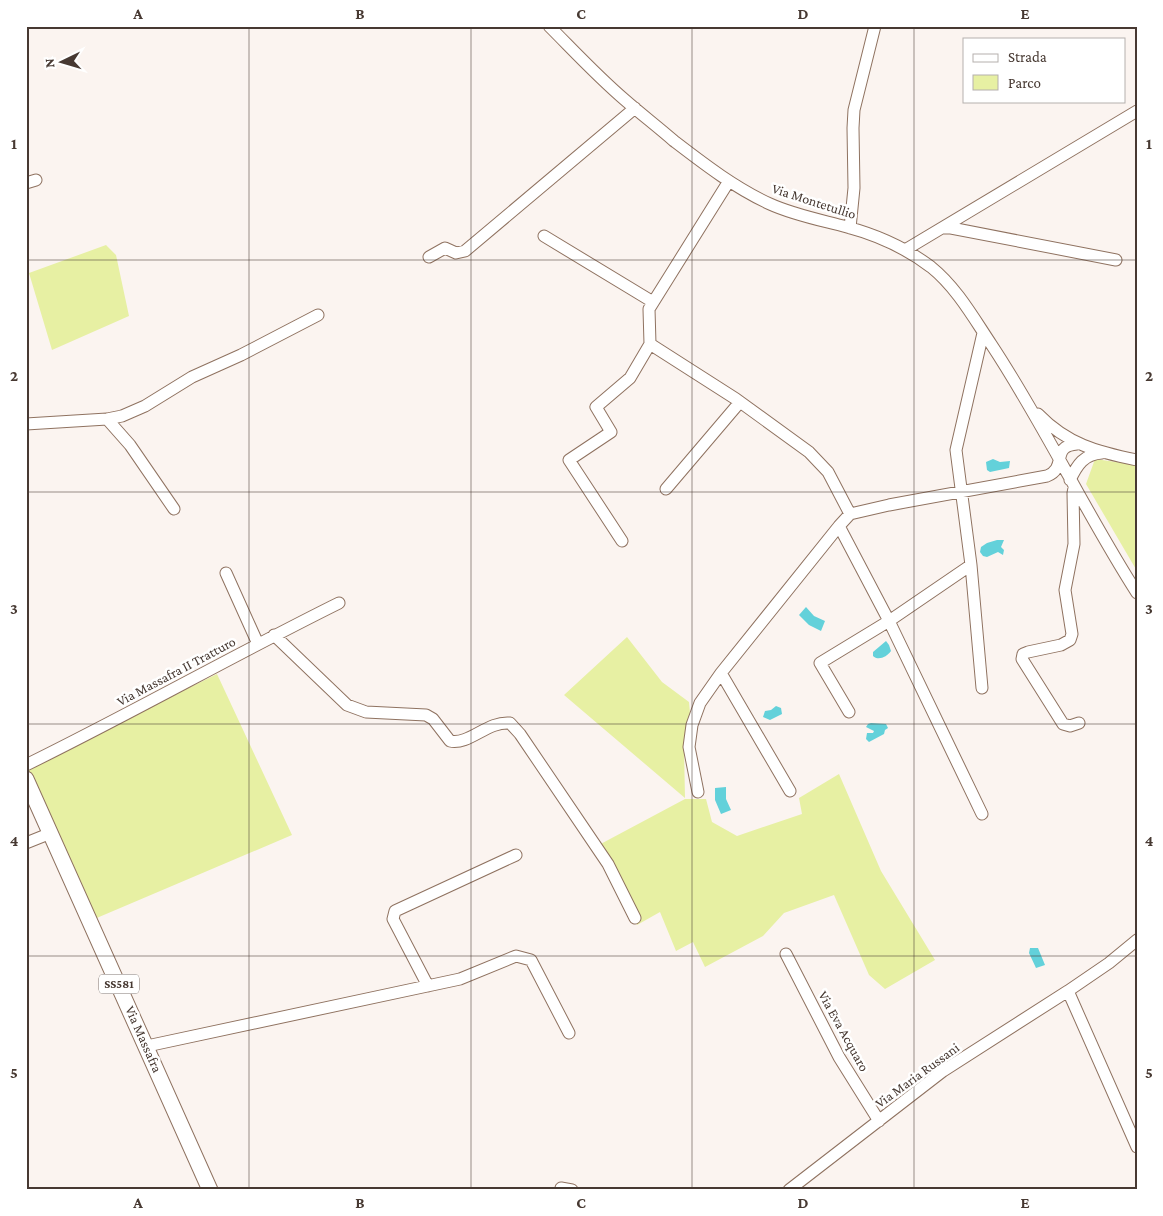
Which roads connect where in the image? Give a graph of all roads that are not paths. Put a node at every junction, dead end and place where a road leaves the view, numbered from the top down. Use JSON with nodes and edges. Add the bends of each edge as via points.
{"nodes":[{"id":1,"x":549,"y":26,"type":"edge"},
{"id":2,"x":875,"y":26,"type":"edge"},
{"id":3,"x":634,"y":108,"type":"junction"},
{"id":4,"x":1137,"y":111,"type":"edge"},
{"id":5,"x":728,"y":181,"type":"junction"},
{"id":6,"x":850,"y":228,"type":"junction"},
{"id":7,"x":942,"y":228,"type":"junction"},
{"id":8,"x":544,"y":236,"type":"dead end"},
{"id":9,"x":905,"y":250,"type":"junction"},
{"id":10,"x":429,"y":257,"type":"dead end"},
{"id":11,"x":1116,"y":260,"type":"dead end"},
{"id":12,"x":653,"y":302,"type":"junction"},
{"id":13,"x":318,"y":315,"type":"dead end"},
{"id":14,"x":983,"y":332,"type":"junction"},
{"id":15,"x":650,"y":344,"type":"junction"},
{"id":16,"x":1026,"y":399,"type":"junction"},
{"id":17,"x":740,"y":402,"type":"junction"},
{"id":18,"x":107,"y":419,"type":"junction"},
{"id":19,"x":26,"y":424,"type":"edge"},
{"id":20,"x":1077,"y":444,"type":"junction"},
{"id":21,"x":1102,"y":453,"type":"junction"},
{"id":22,"x":1137,"y":460,"type":"edge"},
{"id":23,"x":1059,"y":462,"type":"junction"},
{"id":24,"x":1047,"y":476,"type":"junction"},
{"id":25,"x":1072,"y":484,"type":"junction"},
{"id":26,"x":666,"y":490,"type":"dead end"},
{"id":27,"x":961,"y":491,"type":"junction"},
{"id":28,"x":174,"y":509,"type":"dead end"},
{"id":29,"x":850,"y":514,"type":"junction"},
{"id":30,"x":839,"y":526,"type":"junction"},
{"id":31,"x":622,"y":541,"type":"dead end"},
{"id":32,"x":971,"y":565,"type":"junction"},
{"id":33,"x":226,"y":573,"type":"dead end"},
{"id":34,"x":1137,"y":593,"type":"edge"},
{"id":35,"x":339,"y":603,"type":"dead end"},
{"id":36,"x":889,"y":620,"type":"junction"},
{"id":37,"x":274,"y":635,"type":"junction"},
{"id":38,"x":258,"y":644,"type":"junction"},
{"id":39,"x":722,"y":673,"type":"junction"},
{"id":40,"x":982,"y":688,"type":"dead end"},
{"id":41,"x":848,"y":712,"type":"dead end"},
{"id":42,"x":1080,"y":723,"type":"dead end"},
{"id":43,"x":26,"y":764,"type":"edge"},
{"id":44,"x":26,"y":779,"type":"edge"},
{"id":45,"x":790,"y":791,"type":"dead end"},
{"id":46,"x":698,"y":792,"type":"dead end"},
{"id":47,"x":982,"y":814,"type":"dead end"},
{"id":48,"x":50,"y":833,"type":"junction"},
{"id":49,"x":26,"y":843,"type":"edge"},
{"id":50,"x":516,"y":855,"type":"dead end"},
{"id":51,"x":635,"y":918,"type":"dead end"},
{"id":52,"x":1137,"y":940,"type":"edge"},
{"id":53,"x":786,"y":954,"type":"dead end"},
{"id":54,"x":428,"y":986,"type":"junction"},
{"id":55,"x":1068,"y":992,"type":"junction"},
{"id":56,"x":569,"y":1034,"type":"dead end"},
{"id":57,"x":147,"y":1046,"type":"junction"},
{"id":58,"x":879,"y":1121,"type":"junction"},
{"id":59,"x":1137,"y":1147,"type":"edge"},
{"id":60,"x":210,"y":1190,"type":"edge"},
{"id":61,"x":789,"y":1190,"type":"edge"}],
"edges":[{"from":1,"to":3,"type":"street","name":"Via Montetullio"},
{"from":2,"to":6,"type":"street","via":[[854,110],[854,188]]},
{"from":3,"to":5,"type":"street","name":"Via Montetullio"},
{"from":3,"to":10,"type":"street","via":[[465,251],[456,253],[444,248]]},
{"from":4,"to":7,"type":"street"},
{"from":5,"to":6,"type":"street","name":"Via Montetullio","via":[[771,204]]},
{"from":5,"to":12,"type":"street"},
{"from":6,"to":9,"type":"street","name":"Via Montetullio"},
{"from":7,"to":9,"type":"street"},
{"from":7,"to":11,"type":"street"},
{"from":8,"to":12,"type":"street"},
{"from":9,"to":14,"type":"street","name":"Via Montetullio","via":[[932,268]]},
{"from":12,"to":15,"type":"street","via":[[649,309]]},
{"from":13,"to":18,"type":"street","via":[[241,356],[192,377],[145,406]]},
{"from":14,"to":16,"type":"street","name":"Via Montetullio"},
{"from":14,"to":27,"type":"street","via":[[956,450]]},
{"from":15,"to":17,"type":"street"},
{"from":15,"to":31,"type":"street","via":[[630,378],[596,407],[611,432],[569,460]]},
{"from":16,"to":20,"type":"street","via":[[1048,424]]},
{"from":16,"to":23,"type":"street"},
{"from":17,"to":26,"type":"street"},
{"from":17,"to":29,"type":"street","via":[[809,452],[828,472]]},
{"from":18,"to":19,"type":"street"},
{"from":18,"to":28,"type":"street","via":[[130,445]]},
{"from":20,"to":21,"type":"street"},
{"from":20,"to":23,"type":"street","via":[[1064,448]]},
{"from":20,"to":25,"type":"street","via":[[1079,450],[1071,469]]},
{"from":21,"to":22,"type":"street"},
{"from":21,"to":25,"type":"street","via":[[1093,453],[1081,461]]},
{"from":23,"to":24,"type":"street","via":[[1058,469]]},
{"from":23,"to":25,"type":"street"},
{"from":24,"to":25,"type":"street","via":[[1056,476]]},
{"from":24,"to":27,"type":"street"},
{"from":25,"to":34,"type":"street"},
{"from":25,"to":42,"type":"street","via":[[1074,544],[1065,590],[1072,634],[1070,640],[1028,652],[1022,659],[1063,724]]},
{"from":27,"to":29,"type":"street"},
{"from":27,"to":32,"type":"street"},
{"from":29,"to":30,"type":"street"},
{"from":30,"to":36,"type":"street"},
{"from":30,"to":39,"type":"street"},
{"from":32,"to":36,"type":"street"},
{"from":32,"to":40,"type":"street"},
{"from":33,"to":38,"type":"street"},
{"from":35,"to":37,"type":"street","name":"Via Massafra II Tratturo"},
{"from":36,"to":41,"type":"street","via":[[820,663]]},
{"from":36,"to":47,"type":"street"},
{"from":37,"to":38,"type":"street","name":"Via Massafra II Tratturo"},
{"from":37,"to":51,"type":"street","via":[[353,708],[366,712],[426,715],[434,719],[450,741],[458,742],[496,724],[510,723],[608,864]]},
{"from":38,"to":43,"type":"street","name":"Via Massafra II Tratturo","via":[[106,726]]},
{"from":39,"to":45,"type":"street"},
{"from":39,"to":46,"type":"street","via":[[700,703],[692,725],[689,747]]},
{"from":44,"to":48,"type":"main road","name":"Via Massafra","number":"SS581"},
{"from":48,"to":49,"type":"street"},
{"from":48,"to":57,"type":"main road","name":"Via Massafra","number":"SS581"},
{"from":50,"to":54,"type":"street","via":[[395,911],[393,919]]},
{"from":52,"to":55,"type":"street","name":"Via Maria Russani"},
{"from":53,"to":58,"type":"street","name":"Via Eva Acquaro","via":[[839,1058]]},
{"from":54,"to":56,"type":"street","via":[[460,979],[516,956],[531,960]]},
{"from":54,"to":57,"type":"street"},
{"from":55,"to":58,"type":"street","name":"Via Maria Russani","via":[[943,1071]]},
{"from":55,"to":59,"type":"street"},
{"from":57,"to":60,"type":"main road","name":"Via Massafra","number":"SS581"},
{"from":58,"to":61,"type":"street","name":"Via Maria Russani"}]}
